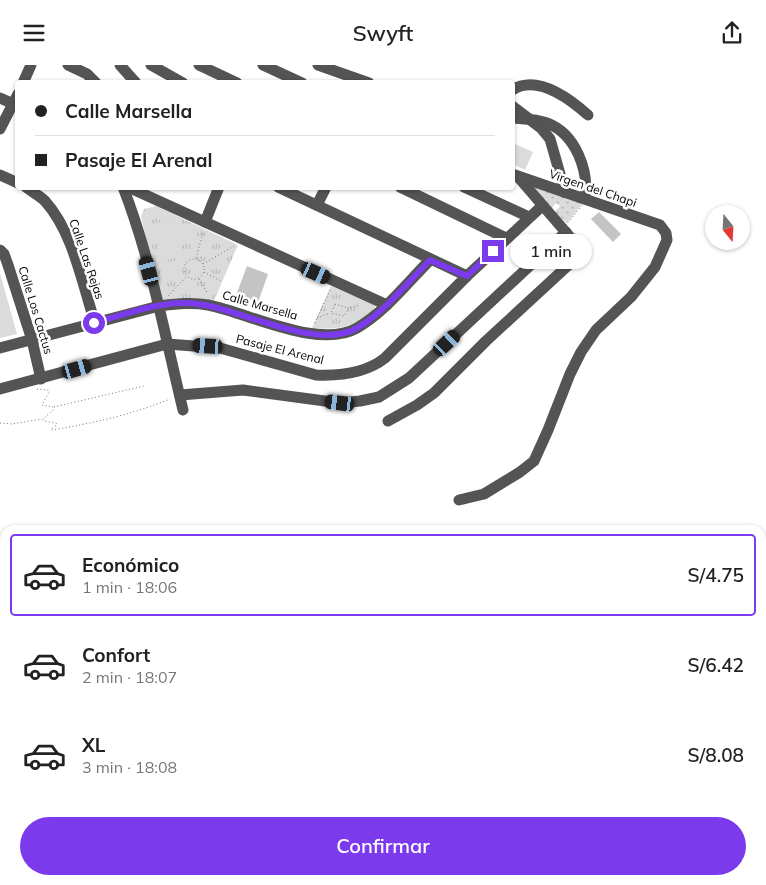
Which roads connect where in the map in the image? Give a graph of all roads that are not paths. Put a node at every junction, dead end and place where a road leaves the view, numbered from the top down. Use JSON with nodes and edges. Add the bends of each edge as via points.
{"nodes":[{"id":1,"x":32,"y":65,"type":"edge"},
{"id":2,"x":68,"y":65,"type":"edge"},
{"id":3,"x":120,"y":65,"type":"edge"},
{"id":4,"x":152,"y":65,"type":"edge"},
{"id":5,"x":199,"y":65,"type":"edge"},
{"id":6,"x":263,"y":65,"type":"edge"},
{"id":7,"x":318,"y":65,"type":"edge"},
{"id":8,"x":24,"y":80,"type":"edge"},
{"id":9,"x":93,"y":80,"type":"edge"},
{"id":10,"x":133,"y":80,"type":"edge"},
{"id":11,"x":178,"y":80,"type":"edge"},
{"id":12,"x":231,"y":80,"type":"edge"},
{"id":13,"x":296,"y":80,"type":"edge"},
{"id":14,"x":360,"y":80,"type":"edge"},
{"id":15,"x":515,"y":88,"type":"edge"},
{"id":16,"x":0,"y":98,"type":"edge"},
{"id":17,"x":15,"y":101,"type":"edge"},
{"id":18,"x":15,"y":103,"type":"edge"},
{"id":19,"x":515,"y":108,"type":"edge"},
{"id":20,"x":588,"y":115,"type":"dead end"},
{"id":21,"x":515,"y":118,"type":"edge"},
{"id":22,"x":532,"y":120,"type":"junction"},
{"id":23,"x":0,"y":129,"type":"edge"},
{"id":24,"x":0,"y":175,"type":"edge"},
{"id":25,"x":515,"y":176,"type":"edge"},
{"id":26,"x":15,"y":182,"type":"edge"},
{"id":27,"x":30,"y":190,"type":"edge"},
{"id":28,"x":124,"y":190,"type":"edge"},
{"id":29,"x":134,"y":190,"type":"edge"},
{"id":30,"x":218,"y":190,"type":"edge"},
{"id":31,"x":284,"y":190,"type":"edge"},
{"id":32,"x":324,"y":190,"type":"edge"},
{"id":33,"x":406,"y":190,"type":"edge"},
{"id":34,"x":470,"y":190,"type":"edge"},
{"id":35,"x":564,"y":192,"type":"junction"},
{"id":36,"x":585,"y":200,"type":"junction"},
{"id":37,"x":154,"y":201,"type":"junction"},
{"id":38,"x":317,"y":205,"type":"junction"},
{"id":39,"x":542,"y":206,"type":"junction"},
{"id":40,"x":529,"y":217,"type":"junction"},
{"id":41,"x":135,"y":218,"type":"junction"},
{"id":42,"x":205,"y":226,"type":"junction"},
{"id":43,"x":566,"y":232,"type":"junction"},
{"id":44,"x":506,"y":238,"type":"junction"},
{"id":45,"x":0,"y":250,"type":"edge"},
{"id":46,"x":430,"y":260,"type":"junction"},
{"id":47,"x":467,"y":276,"type":"junction"},
{"id":48,"x":387,"y":305,"type":"junction"},
{"id":49,"x":159,"y":306,"type":"junction"},
{"id":50,"x":94,"y":323,"type":"junction"},
{"id":51,"x":32,"y":340,"type":"junction"},
{"id":52,"x":168,"y":343,"type":"junction"},
{"id":53,"x":0,"y":348,"type":"edge"},
{"id":54,"x":41,"y":379,"type":"junction"},
{"id":55,"x":0,"y":389,"type":"edge"},
{"id":56,"x":180,"y":395,"type":"junction"},
{"id":57,"x":183,"y":410,"type":"dead end"},
{"id":58,"x":388,"y":421,"type":"dead end"},
{"id":59,"x":459,"y":500,"type":"dead end"}],
"edges":[{"from":1,"to":8,"type":"street"},
{"from":2,"to":9,"type":"street"},
{"from":3,"to":10,"type":"street"},
{"from":4,"to":11,"type":"street"},
{"from":5,"to":12,"type":"street"},
{"from":6,"to":13,"type":"street"},
{"from":7,"to":14,"type":"street"},
{"from":15,"to":20,"type":"street","via":[[532,85],[556,91]]},
{"from":16,"to":17,"type":"street"},
{"from":18,"to":23,"type":"street"},
{"from":19,"to":22,"type":"street"},
{"from":21,"to":22,"type":"street"},
{"from":22,"to":35,"type":"street","via":[[550,139]]},
{"from":22,"to":36,"type":"street","via":[[548,123],[568,138],[586,173]]},
{"from":24,"to":26,"type":"street"},
{"from":25,"to":35,"type":"street","name":"Virgen del Chapi"},
{"from":25,"to":39,"type":"street"},
{"from":27,"to":50,"type":"street","name":"Calle Las Rejas","via":[[44,199],[59,219],[70,243]]},
{"from":28,"to":41,"type":"street"},
{"from":29,"to":37,"type":"street"},
{"from":30,"to":42,"type":"street"},
{"from":31,"to":38,"type":"street"},
{"from":32,"to":38,"type":"street"},
{"from":33,"to":44,"type":"street"},
{"from":34,"to":40,"type":"street"},
{"from":35,"to":36,"type":"street","name":"Virgen del Chapi"},
{"from":36,"to":59,"type":"street","name":"Virgen del Chapi","via":[[660,225],[667,240],[655,267],[631,297],[596,330],[581,353],[534,461],[484,494]]},
{"from":37,"to":41,"type":"street","via":[[144,203]]},
{"from":37,"to":42,"type":"street"},
{"from":38,"to":46,"type":"street"},
{"from":39,"to":40,"type":"street","name":"Pasaje El Arenal"},
{"from":39,"to":43,"type":"street"},
{"from":40,"to":44,"type":"street","name":"Pasaje El Arenal"},
{"from":41,"to":49,"type":"street"},
{"from":42,"to":48,"type":"street"},
{"from":43,"to":56,"type":"street","via":[[409,378],[379,397],[340,403],[243,390]]},
{"from":43,"to":58,"type":"street","via":[[576,244],[575,259],[434,393]]},
{"from":44,"to":47,"type":"street","name":"Pasaje El Arenal"},
{"from":45,"to":51,"type":"street","name":"Calle Los Cactus"},
{"from":46,"to":47,"type":"street"},
{"from":46,"to":48,"type":"street","name":"Calle Marsella"},
{"from":47,"to":52,"type":"street","name":"Pasaje El Arenal","via":[[385,358],[370,368],[316,375],[220,348]]},
{"from":48,"to":49,"type":"street","name":"Calle Marsella","via":[[356,329],[320,335],[208,305],[182,303]]},
{"from":49,"to":50,"type":"street","name":"Calle Marsella"},
{"from":49,"to":52,"type":"street"},
{"from":50,"to":51,"type":"street","name":"Calle Marsella"},
{"from":51,"to":53,"type":"street","name":"Calle Marsella"},
{"from":51,"to":54,"type":"street","name":"Calle Los Cactus"},
{"from":52,"to":54,"type":"street","name":"Pasaje El Arenal"},
{"from":52,"to":56,"type":"street"},
{"from":54,"to":55,"type":"street","name":"Pasaje El Arenal"},
{"from":56,"to":57,"type":"street"}]}
